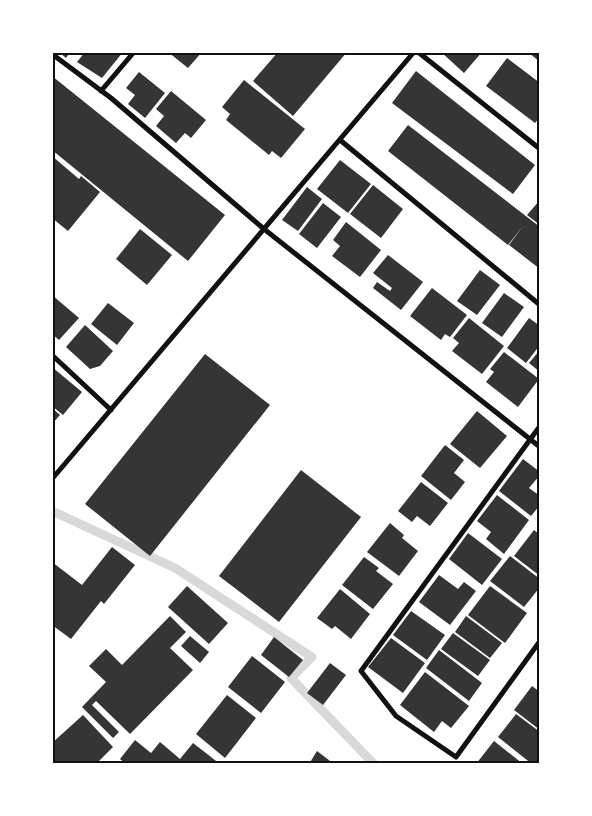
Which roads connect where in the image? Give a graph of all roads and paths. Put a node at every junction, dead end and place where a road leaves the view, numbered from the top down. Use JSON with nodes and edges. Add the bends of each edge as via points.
{"nodes":[{"id":1,"x":134,"y":52,"type":"edge"},
{"id":2,"x":416,"y":52,"type":"edge"},
{"id":3,"x":52,"y":54,"type":"edge"},
{"id":4,"x":101,"y":91,"type":"junction"},
{"id":5,"x":340,"y":140,"type":"junction"},
{"id":6,"x":540,"y":150,"type":"edge"},
{"id":7,"x":264,"y":229,"type":"junction"},
{"id":8,"x":540,"y":305,"type":"edge"},
{"id":9,"x":52,"y":355,"type":"edge"},
{"id":10,"x":111,"y":410,"type":"junction"},
{"id":11,"x":540,"y":426,"type":"edge"},
{"id":12,"x":530,"y":439,"type":"junction"},
{"id":13,"x":540,"y":447,"type":"edge"},
{"id":14,"x":52,"y":479,"type":"edge"},
{"id":15,"x":540,"y":642,"type":"edge"}],
"edges":[{"from":1,"to":4,"type":"street"},
{"from":2,"to":5,"type":"street"},
{"from":2,"to":6,"type":"street"},
{"from":3,"to":4,"type":"street"},
{"from":4,"to":7,"type":"street"},
{"from":5,"to":7,"type":"street"},
{"from":5,"to":8,"type":"street"},
{"from":7,"to":10,"type":"street"},
{"from":7,"to":12,"type":"street"},
{"from":9,"to":10,"type":"street"},
{"from":10,"to":14,"type":"street"},
{"from":11,"to":12,"type":"street"},
{"from":12,"to":13,"type":"street"},
{"from":12,"to":15,"type":"street","via":[[361,671],[396,716],[456,757]]}]}
